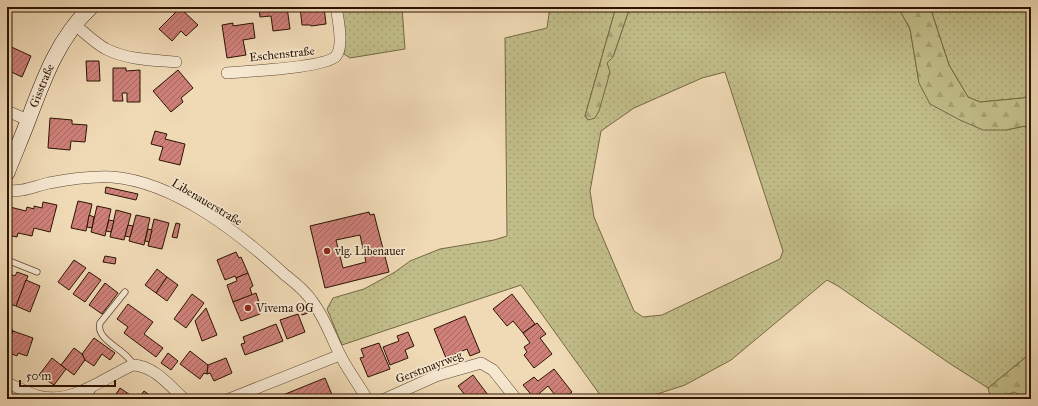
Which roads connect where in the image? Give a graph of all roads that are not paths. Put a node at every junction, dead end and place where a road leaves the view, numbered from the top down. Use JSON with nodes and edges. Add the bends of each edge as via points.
{"nodes":[{"id":1,"x":336,"y":7,"type":"edge"},
{"id":2,"x":89,"y":8,"type":"edge"},
{"id":3,"x":74,"y":24,"type":"junction"},
{"id":4,"x":176,"y":62,"type":"dead end"},
{"id":5,"x":227,"y":73,"type":"dead end"},
{"id":6,"x":7,"y":111,"type":"edge"},
{"id":7,"x":28,"y":120,"type":"junction"},
{"id":8,"x":7,"y":173,"type":"edge"},
{"id":9,"x":7,"y":190,"type":"edge"},
{"id":10,"x":7,"y":260,"type":"edge"},
{"id":11,"x":37,"y":272,"type":"dead end"},
{"id":12,"x":125,"y":292,"type":"dead end"},
{"id":13,"x":340,"y":355,"type":"junction"},
{"id":14,"x":133,"y":365,"type":"junction"},
{"id":15,"x":7,"y":383,"type":"edge"},
{"id":16,"x":94,"y":385,"type":"junction"},
{"id":17,"x":38,"y":397,"type":"edge"},
{"id":18,"x":87,"y":399,"type":"edge"},
{"id":19,"x":184,"y":399,"type":"edge"},
{"id":20,"x":229,"y":399,"type":"edge"},
{"id":21,"x":367,"y":399,"type":"edge"},
{"id":22,"x":385,"y":399,"type":"edge"},
{"id":23,"x":516,"y":399,"type":"edge"}],
"edges":[{"from":1,"to":5,"type":"street","name":"Eschenstraße","via":[[340,46],[337,55],[330,61]]},
{"from":2,"to":3,"type":"street","name":"Gisstraße"},
{"from":3,"to":4,"type":"street","via":[[99,45],[116,53],[137,59]]},
{"from":3,"to":7,"type":"street","name":"Gisstraße","via":[[51,63]]},
{"from":6,"to":7,"type":"street"},
{"from":7,"to":8,"type":"street","name":"Gisstraße"},
{"from":9,"to":13,"type":"street","name":"Libenauerstraße","via":[[25,189],[77,178],[100,177],[129,180],[163,191],[192,206],[253,246],[296,284],[317,307]]},
{"from":10,"to":11,"type":"lane"},
{"from":12,"to":14,"type":"lane","via":[[100,323],[99,329]]},
{"from":13,"to":20,"type":"street"},
{"from":13,"to":21,"type":"street","name":"Libenauerstraße"},
{"from":14,"to":16,"type":"street"},
{"from":14,"to":19,"type":"street","via":[[145,366]]},
{"from":15,"to":17,"type":"street"},
{"from":16,"to":17,"type":"street","via":[[69,396]]},
{"from":16,"to":18,"type":"lane"},
{"from":22,"to":23,"type":"street","name":"Gerstmayrweg","via":[[436,376],[481,363],[493,370]]}]}
